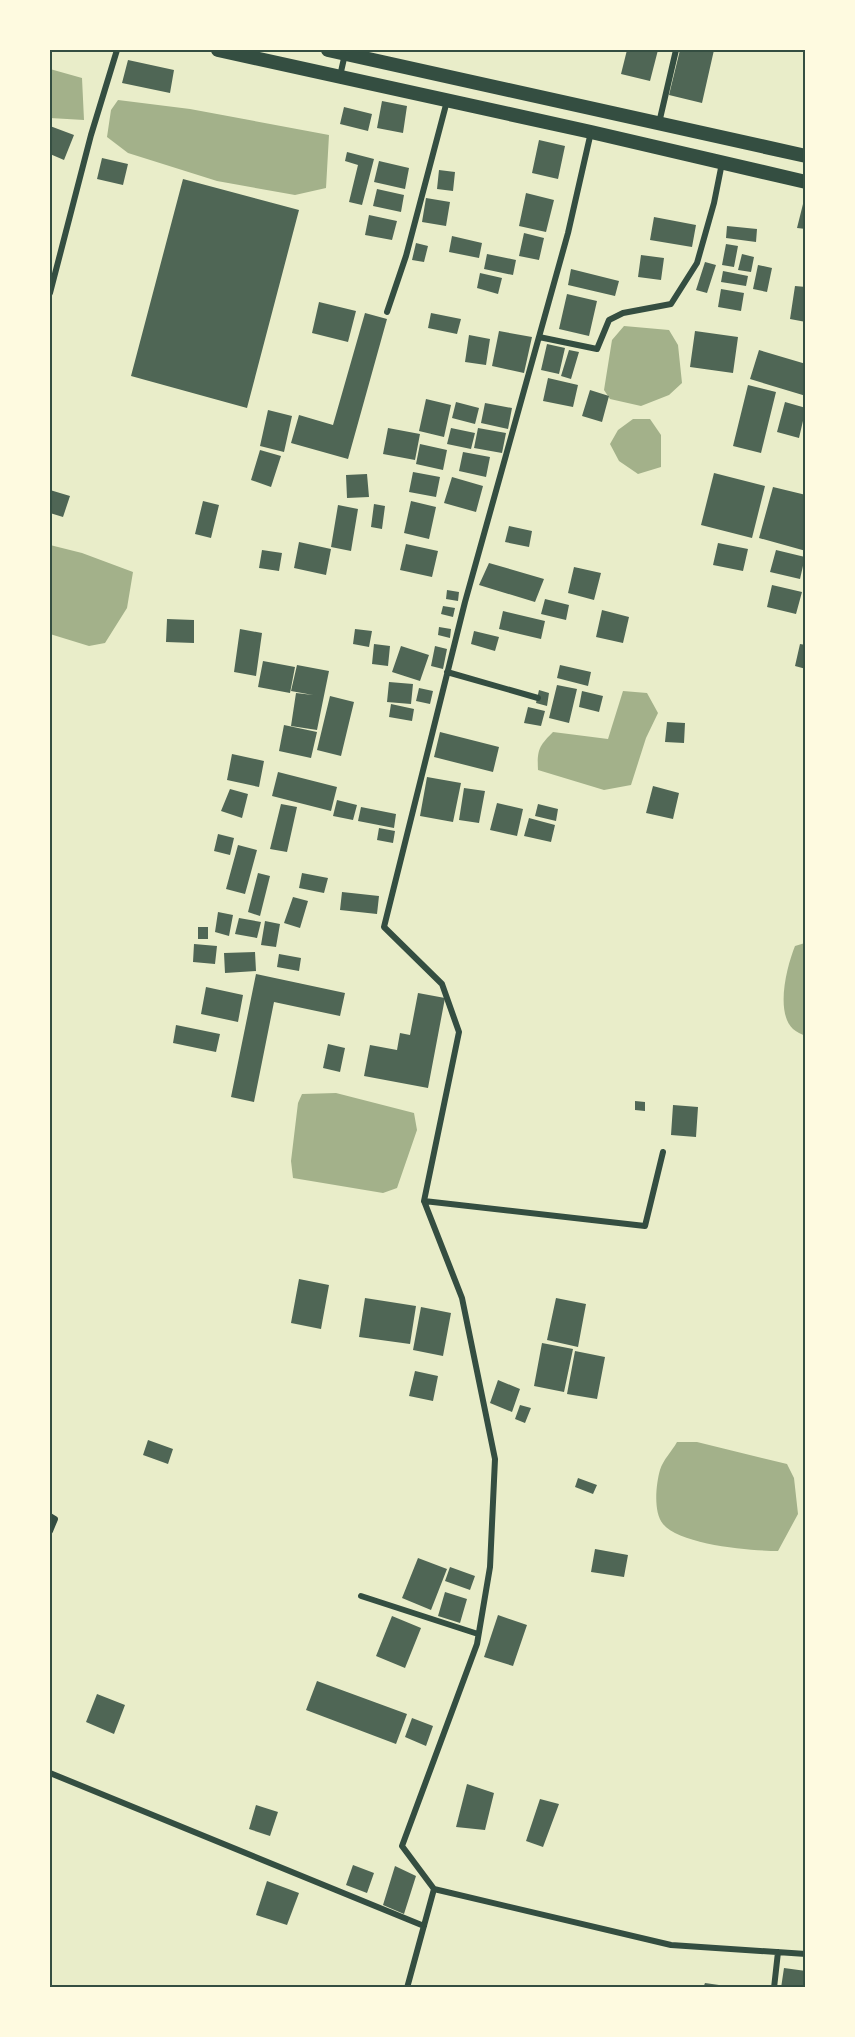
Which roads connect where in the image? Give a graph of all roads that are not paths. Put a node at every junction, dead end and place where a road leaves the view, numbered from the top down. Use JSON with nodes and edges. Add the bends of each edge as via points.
{"nodes":[{"id":1,"x":117,"y":50,"type":"edge"},
{"id":2,"x":218,"y":50,"type":"edge"},
{"id":3,"x":328,"y":50,"type":"edge"},
{"id":4,"x":676,"y":50,"type":"edge"},
{"id":5,"x":345,"y":51,"type":"edge"},
{"id":6,"x":340,"y":77,"type":"junction"},
{"id":7,"x":447,"y":101,"type":"junction"},
{"id":8,"x":659,"y":123,"type":"junction"},
{"id":9,"x":591,"y":132,"type":"junction"},
{"id":10,"x":806,"y":156,"type":"edge"},
{"id":11,"x":723,"y":162,"type":"junction"},
{"id":12,"x":806,"y":182,"type":"edge"},
{"id":13,"x":50,"y":293,"type":"edge"},
{"id":14,"x":387,"y":312,"type":"dead end"},
{"id":15,"x":539,"y":337,"type":"junction"},
{"id":16,"x":447,"y":672,"type":"junction"},
{"id":17,"x":538,"y":698,"type":"dead end"},
{"id":18,"x":663,"y":1152,"type":"dead end"},
{"id":19,"x":424,"y":1201,"type":"junction"},
{"id":20,"x":50,"y":1516,"type":"edge"},
{"id":21,"x":50,"y":1531,"type":"edge"},
{"id":22,"x":361,"y":1596,"type":"dead end"},
{"id":23,"x":478,"y":1634,"type":"junction"},
{"id":24,"x":50,"y":1773,"type":"edge"},
{"id":25,"x":434,"y":1889,"type":"junction"},
{"id":26,"x":424,"y":1926,"type":"junction"},
{"id":27,"x":778,"y":1952,"type":"junction"},
{"id":28,"x":806,"y":1954,"type":"edge"},
{"id":29,"x":407,"y":1988,"type":"edge"},
{"id":30,"x":774,"y":1988,"type":"edge"}],
"edges":[{"from":1,"to":13,"type":"street"},
{"from":2,"to":6,"type":"main road"},
{"from":3,"to":5,"type":"main road"},
{"from":4,"to":8,"type":"street"},
{"from":5,"to":6,"type":"street"},
{"from":5,"to":8,"type":"main road"},
{"from":6,"to":7,"type":"main road"},
{"from":7,"to":9,"type":"main road"},
{"from":7,"to":14,"type":"street"},
{"from":8,"to":10,"type":"main road"},
{"from":9,"to":11,"type":"main road"},
{"from":9,"to":15,"type":"street"},
{"from":11,"to":12,"type":"main road"},
{"from":11,"to":15,"type":"street","via":[[697,263],[671,304],[609,320],[597,349]]},
{"from":15,"to":16,"type":"street"},
{"from":16,"to":17,"type":"street"},
{"from":16,"to":19,"type":"street","via":[[384,927],[442,984],[459,1032]]},
{"from":18,"to":19,"type":"street","via":[[645,1226]]},
{"from":19,"to":23,"type":"street","via":[[462,1298],[495,1459],[490,1567]]},
{"from":20,"to":21,"type":"street","via":[[55,1519]]},
{"from":22,"to":23,"type":"street"},
{"from":23,"to":25,"type":"street","via":[[402,1846]]},
{"from":24,"to":26,"type":"street"},
{"from":25,"to":26,"type":"street"},
{"from":25,"to":27,"type":"street","via":[[671,1945]]},
{"from":26,"to":29,"type":"street"},
{"from":27,"to":28,"type":"street"},
{"from":27,"to":30,"type":"street"}]}
